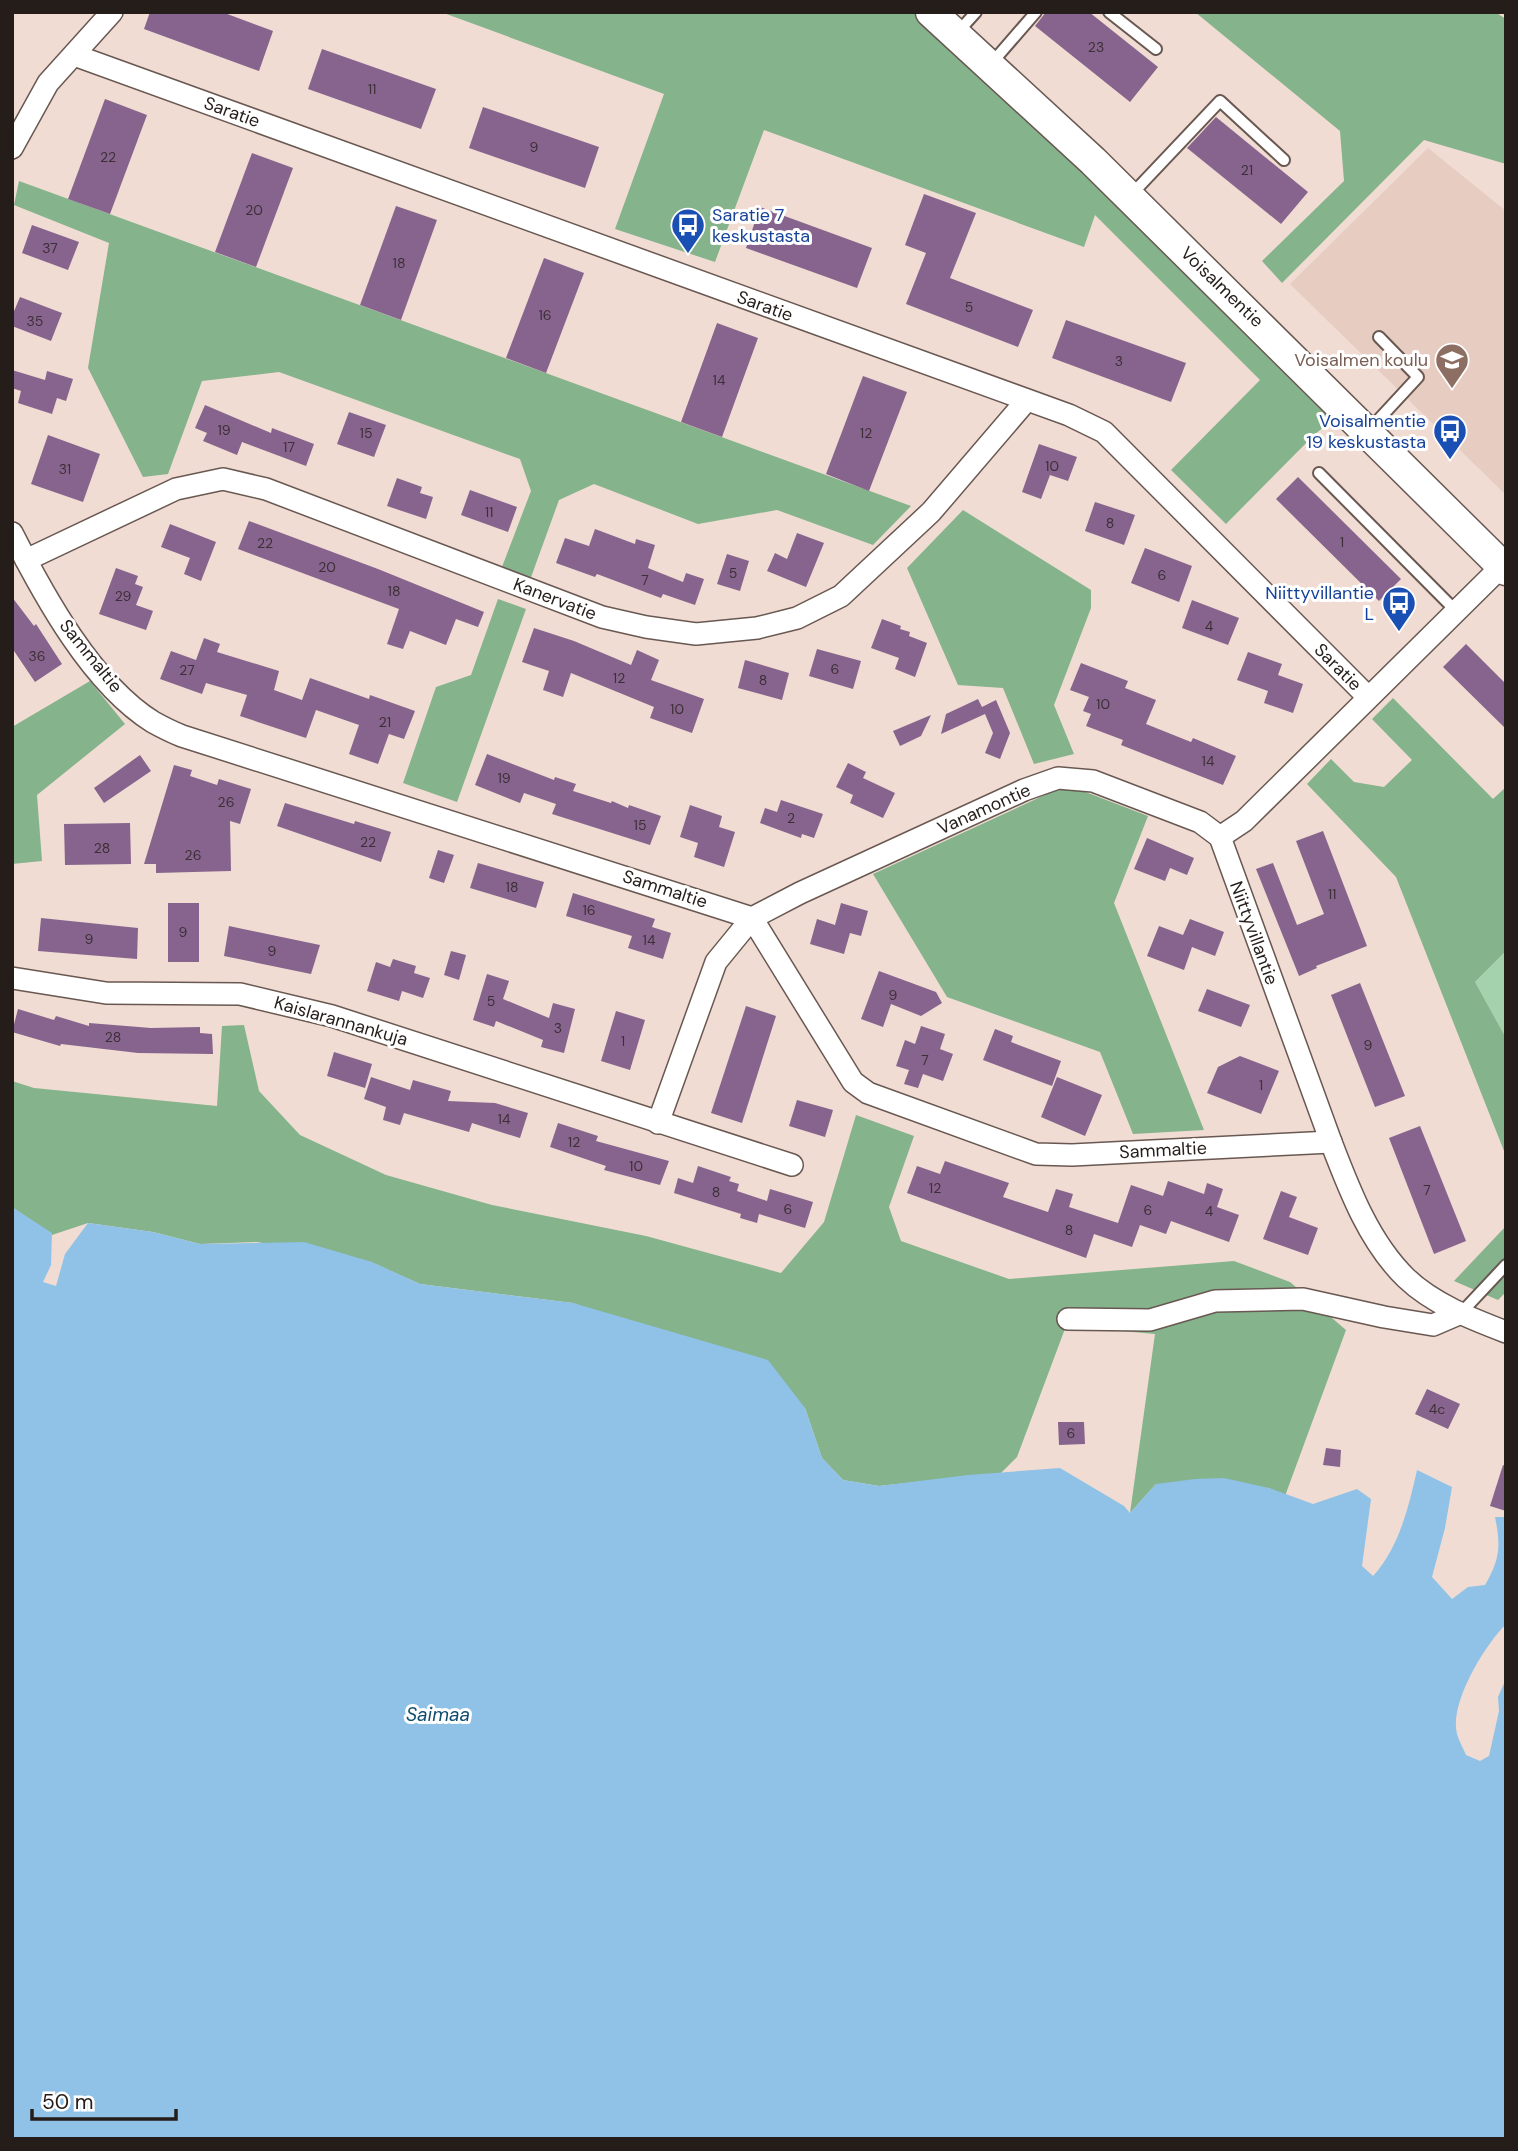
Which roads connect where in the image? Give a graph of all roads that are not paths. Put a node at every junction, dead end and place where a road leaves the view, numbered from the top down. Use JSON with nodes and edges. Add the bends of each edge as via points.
{"nodes":[{"id":1,"x":112,"y":12,"type":"edge"},
{"id":2,"x":931,"y":12,"type":"edge"},
{"id":3,"x":976,"y":12,"type":"edge"},
{"id":4,"x":1036,"y":12,"type":"edge"},
{"id":5,"x":1109,"y":12,"type":"edge"},
{"id":6,"x":956,"y":34,"type":"junction"},
{"id":7,"x":1156,"y":49,"type":"dead end"},
{"id":8,"x":74,"y":55,"type":"junction"},
{"id":9,"x":990,"y":65,"type":"junction"},
{"id":10,"x":12,"y":148,"type":"edge"},
{"id":11,"x":1284,"y":160,"type":"dead end"},
{"id":12,"x":1129,"y":197,"type":"junction"},
{"id":13,"x":1379,"y":337,"type":"dead end"},
{"id":14,"x":1026,"y":401,"type":"junction"},
{"id":15,"x":1368,"y":431,"type":"junction"},
{"id":16,"x":1319,"y":473,"type":"dead end"},
{"id":17,"x":12,"y":533,"type":"edge"},
{"id":18,"x":26,"y":560,"type":"junction"},
{"id":19,"x":1504,"y":568,"type":"edge"},
{"id":20,"x":1456,"y":611,"type":"junction"},
{"id":21,"x":1368,"y":697,"type":"junction"},
{"id":22,"x":1220,"y":837,"type":"junction"},
{"id":23,"x":752,"y":918,"type":"junction"},
{"id":24,"x":12,"y":978,"type":"edge"},
{"id":25,"x":658,"y":1123,"type":"junction"},
{"id":26,"x":1331,"y":1142,"type":"junction"},
{"id":27,"x":792,"y":1165,"type":"dead end"},
{"id":28,"x":1506,"y":1265,"type":"edge"},
{"id":29,"x":1461,"y":1313,"type":"junction"},
{"id":30,"x":1068,"y":1319,"type":"dead end"},
{"id":31,"x":1506,"y":1332,"type":"edge"}],
"edges":[{"from":1,"to":8,"type":"street"},
{"from":2,"to":6,"type":"street","name":"Voisalmentie"},
{"from":3,"to":6,"type":"lane"},
{"from":4,"to":9,"type":"lane"},
{"from":5,"to":7,"type":"lane"},
{"from":6,"to":9,"type":"street","name":"Voisalmentie"},
{"from":8,"to":10,"type":"street","via":[[48,83]]},
{"from":8,"to":14,"type":"street","name":"Saratie"},
{"from":9,"to":12,"type":"street","name":"Voisalmentie"},
{"from":11,"to":12,"type":"lane","via":[[1220,101]]},
{"from":12,"to":15,"type":"street","name":"Voisalmentie"},
{"from":13,"to":15,"type":"lane","via":[[1418,377]]},
{"from":14,"to":18,"type":"street","name":"Kanervatie","via":[[931,512],[841,596],[797,618],[757,628],[696,634],[602,617],[266,489],[223,479],[176,489]]},
{"from":14,"to":21,"type":"street","name":"Saratie","via":[[1104,432]]},
{"from":15,"to":19,"type":"street","name":"Voisalmentie"},
{"from":16,"to":20,"type":"lane"},
{"from":17,"to":18,"type":"street","name":"Sammaltie"},
{"from":18,"to":23,"type":"street","name":"Sammaltie","via":[[45,596],[102,675],[152,721],[182,736]]},
{"from":19,"to":20,"type":"street"},
{"from":20,"to":21,"type":"street"},
{"from":21,"to":22,"type":"street","via":[[1244,821]]},
{"from":22,"to":23,"type":"street","name":"Vanamontie","via":[[1200,822],[1093,780],[1058,778],[800,892]]},
{"from":22,"to":26,"type":"street","name":"Niittyvillantie"},
{"from":23,"to":25,"type":"street","via":[[716,962]]},
{"from":23,"to":26,"type":"street","name":"Sammaltie","via":[[853,1082],[868,1093],[1037,1154]]},
{"from":24,"to":25,"type":"street","name":"Kaislarannankuja","via":[[106,993],[240,994],[332,1016]]},
{"from":25,"to":27,"type":"street","name":"Kaislarannankuja"},
{"from":26,"to":29,"type":"street","name":"Niittyvillantie","via":[[1350,1191],[1386,1254],[1407,1278]]},
{"from":28,"to":29,"type":"lane"},
{"from":29,"to":30,"type":"street","via":[[1433,1325],[1290,1299],[1215,1301],[1150,1320]]},
{"from":29,"to":31,"type":"street","name":"Niittyvillantie"}]}
